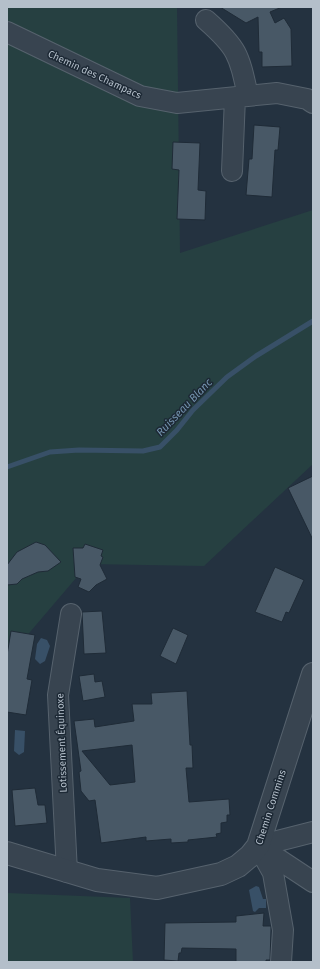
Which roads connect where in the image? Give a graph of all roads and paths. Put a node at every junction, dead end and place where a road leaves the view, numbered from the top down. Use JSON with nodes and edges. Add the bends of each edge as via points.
{"nodes":[{"id":1,"x":206,"y":20,"type":"dead end"},
{"id":2,"x":7,"y":32,"type":"edge"},
{"id":3,"x":241,"y":96,"type":"junction"},
{"id":4,"x":313,"y":103,"type":"edge"},
{"id":5,"x":232,"y":171,"type":"dead end"},
{"id":6,"x":71,"y":614,"type":"dead end"},
{"id":7,"x":313,"y":674,"type":"edge"},
{"id":8,"x":313,"y":832,"type":"edge"},
{"id":9,"x":258,"y":846,"type":"junction"},
{"id":10,"x":7,"y":853,"type":"edge"},
{"id":11,"x":67,"y":872,"type":"junction"},
{"id":12,"x":313,"y":882,"type":"edge"},
{"id":13,"x":281,"y":962,"type":"edge"}],
"edges":[{"from":1,"to":3,"type":"street","via":[[227,38],[236,51],[242,65]]},
{"from":2,"to":3,"type":"street","name":"Chemin des Champacs","via":[[140,96],[177,103]]},
{"from":3,"to":4,"type":"street","name":"Chemin des Champacs","via":[[276,93],[307,99]]},
{"from":3,"to":5,"type":"street"},
{"from":6,"to":11,"type":"street","name":"Lotissement Équinoxe","via":[[58,695]]},
{"from":7,"to":9,"type":"street","name":"Chemin Commins"},
{"from":8,"to":9,"type":"street"},
{"from":9,"to":11,"type":"street","name":"Chemin Commins","via":[[238,866],[221,874],[157,888],[97,880]]},
{"from":9,"to":12,"type":"street"},
{"from":9,"to":13,"type":"street","via":[[273,873],[283,930]]},
{"from":10,"to":11,"type":"street","name":"Chemin Commins"}]}
